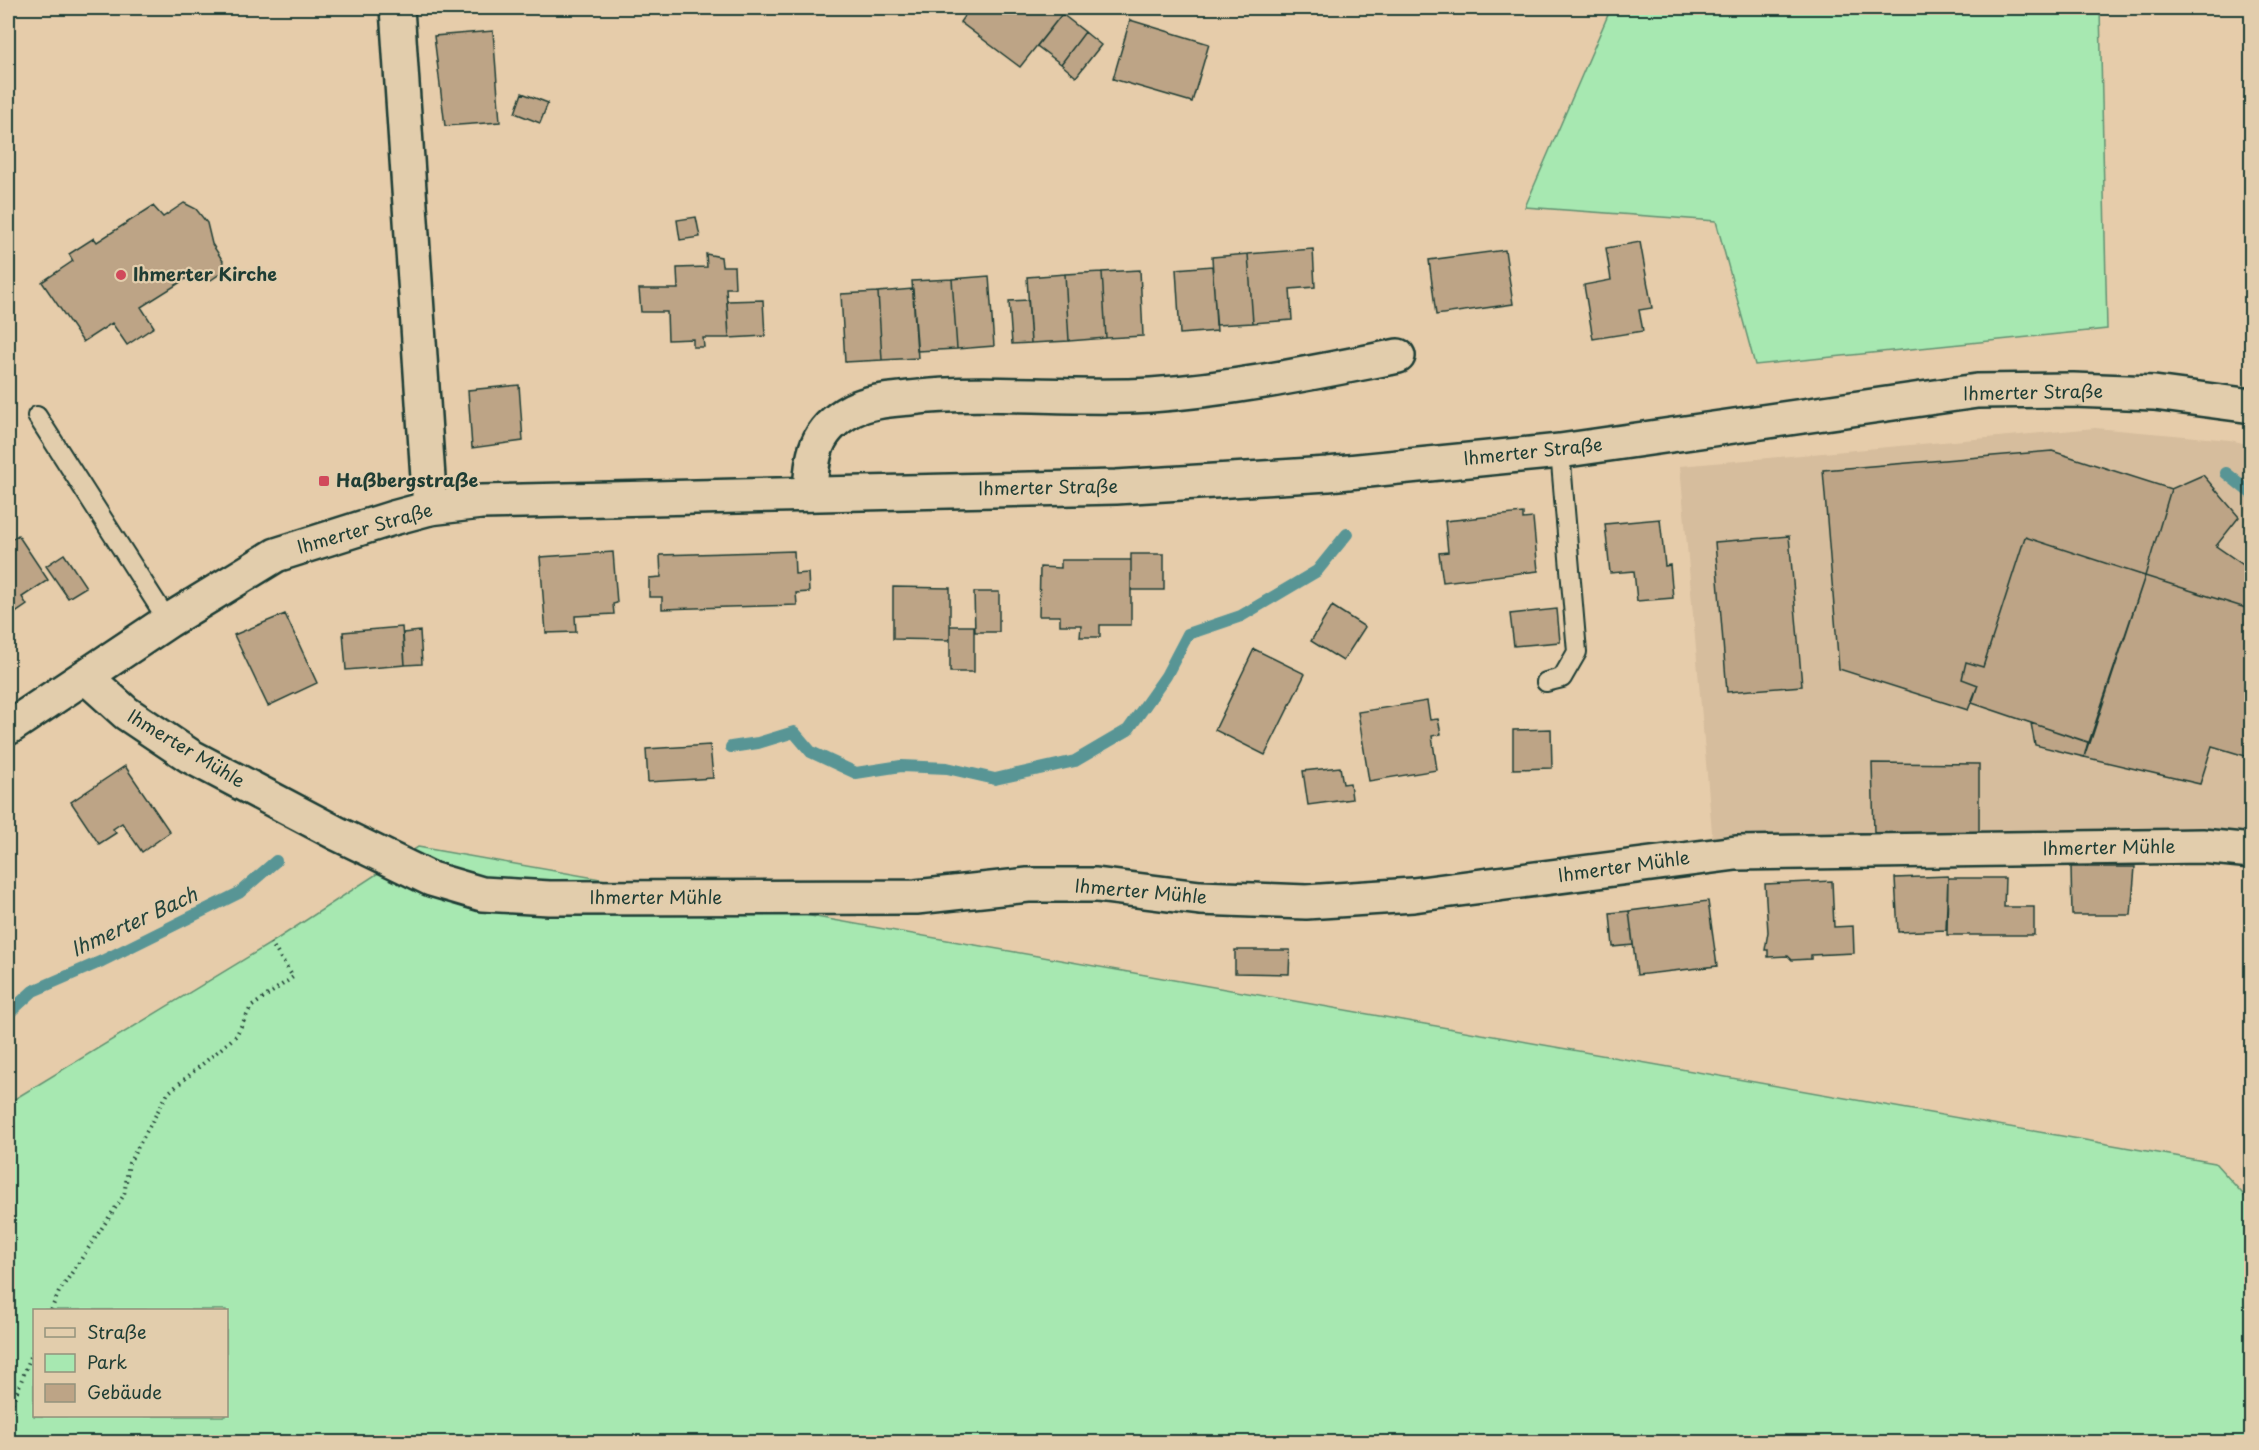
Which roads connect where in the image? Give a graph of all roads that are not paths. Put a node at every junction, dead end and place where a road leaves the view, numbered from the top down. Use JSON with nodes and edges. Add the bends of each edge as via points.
{"nodes":[{"id":1,"x":397,"y":8,"type":"edge"},
{"id":2,"x":1398,"y":357,"type":"dead end"},
{"id":3,"x":2252,"y":406,"type":"edge"},
{"id":4,"x":37,"y":416,"type":"dead end"},
{"id":5,"x":1560,"y":451,"type":"junction"},
{"id":6,"x":810,"y":494,"type":"junction"},
{"id":7,"x":430,"y":508,"type":"junction"},
{"id":8,"x":168,"y":621,"type":"junction"},
{"id":9,"x":86,"y":677,"type":"junction"},
{"id":10,"x":1546,"y":682,"type":"dead end"},
{"id":11,"x":8,"y":728,"type":"edge"},
{"id":12,"x":2252,"y":851,"type":"edge"}],
"edges":[{"from":1,"to":7,"type":"street"},
{"from":2,"to":6,"type":"street","via":[[1236,386],[1150,395],[949,394],[871,402],[851,411],[821,437],[812,454]]},
{"from":3,"to":5,"type":"street","name":"Ihmerter Straße","via":[[2154,393],[1977,391]]},
{"from":4,"to":8,"type":"lane"},
{"from":5,"to":6,"type":"street","name":"Ihmerter Straße","via":[[1328,474],[1116,487]]},
{"from":5,"to":10,"type":"lane","via":[[1577,652],[1562,678]]},
{"from":6,"to":7,"type":"street","name":"Ihmerter Straße","via":[[481,502]]},
{"from":7,"to":8,"type":"street","name":"Ihmerter Straße","via":[[276,555]]},
{"from":8,"to":9,"type":"street","name":"Ihmerter Straße"},
{"from":9,"to":11,"type":"street","name":"Ihmerter Straße"},
{"from":9,"to":12,"type":"street","name":"Ihmerter Mühle","via":[[126,713],[190,756],[431,879],[482,894],[549,898],[916,897],[1028,885],[1096,885],[1200,898],[1306,902],[1413,895],[1736,853],[2202,846]]}]}
